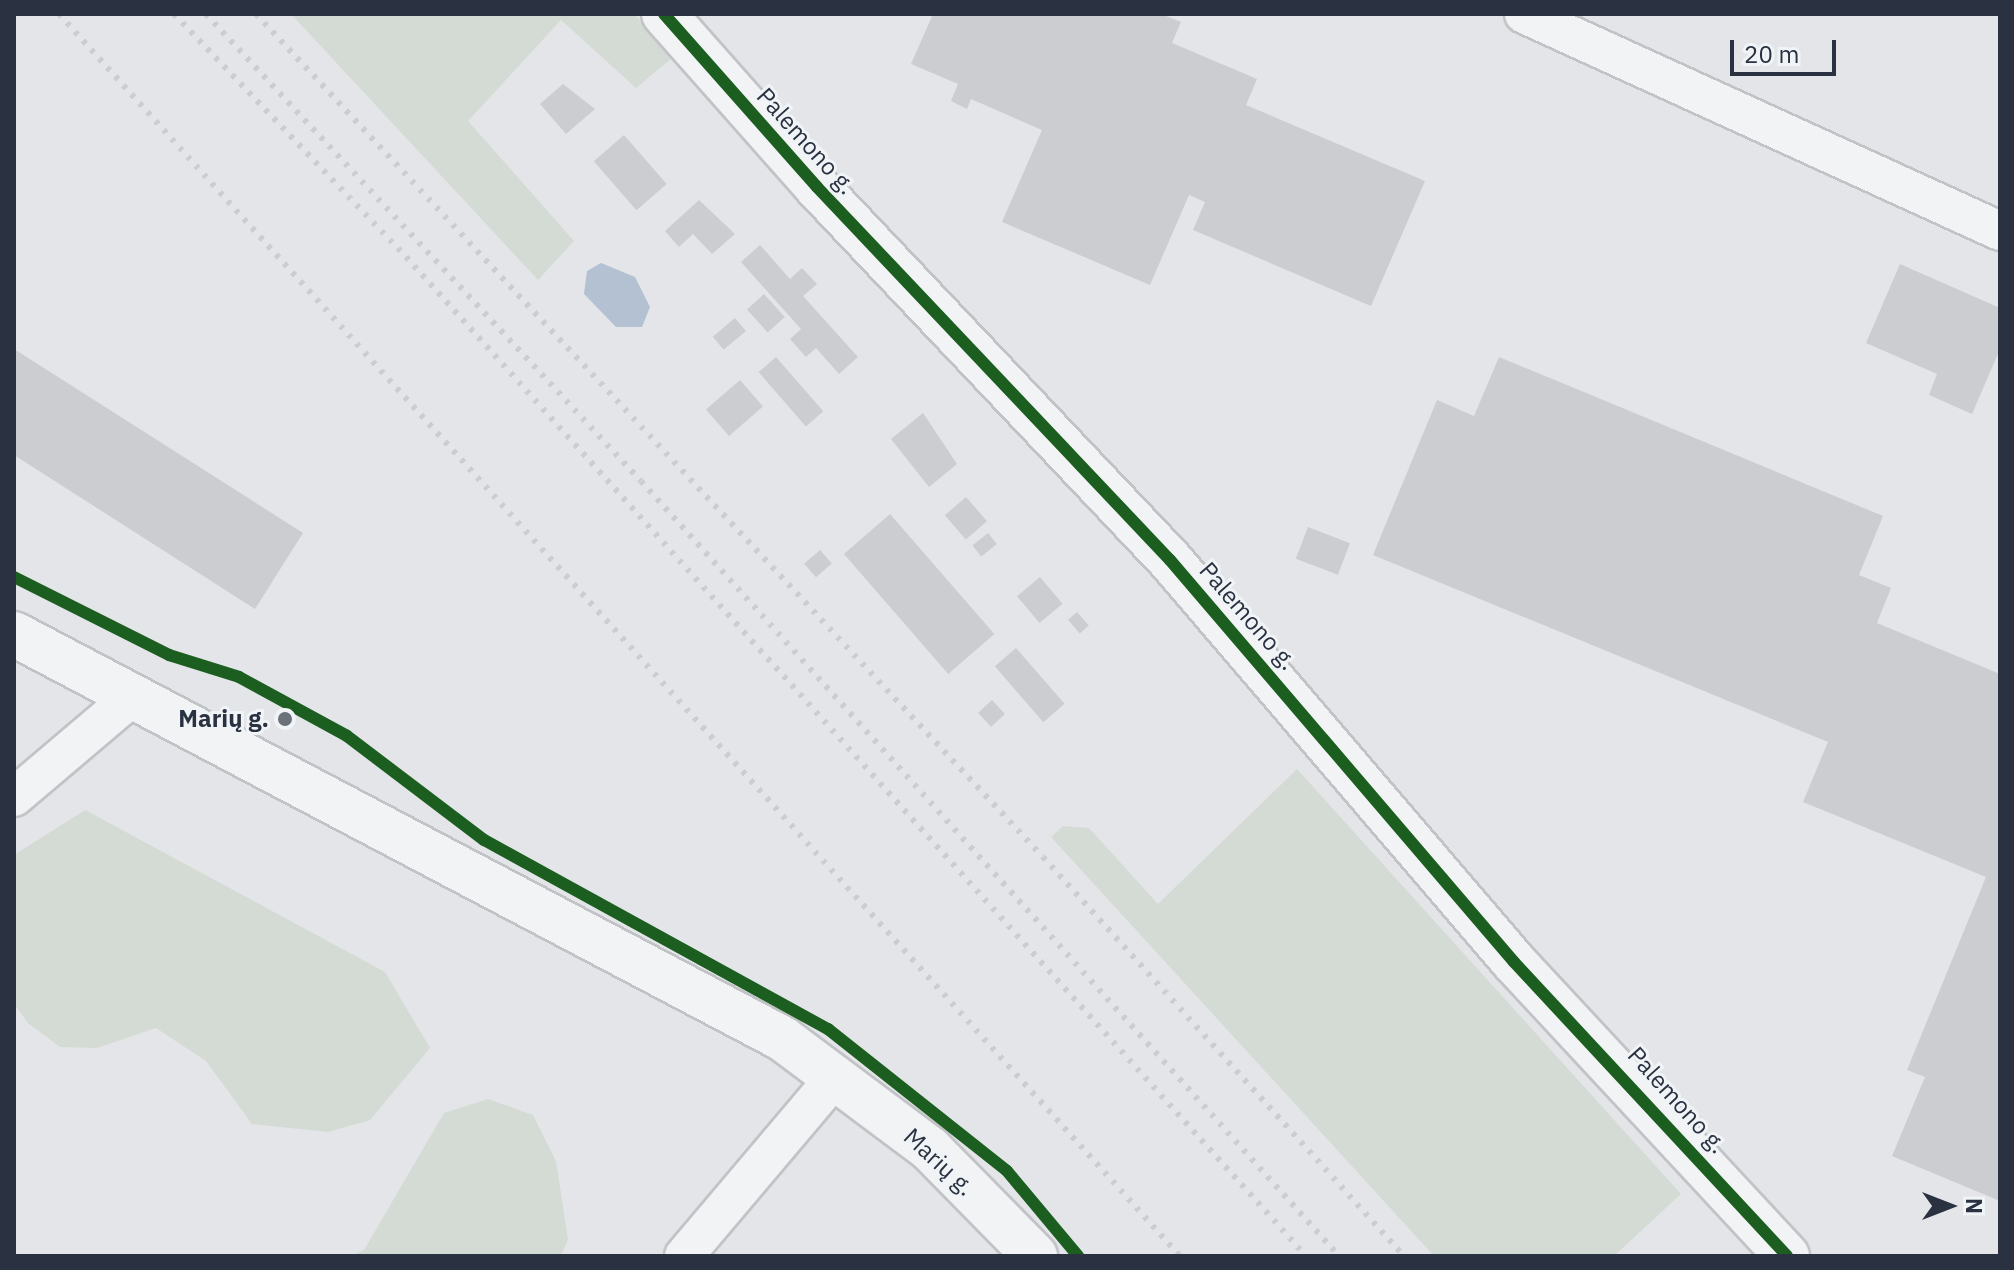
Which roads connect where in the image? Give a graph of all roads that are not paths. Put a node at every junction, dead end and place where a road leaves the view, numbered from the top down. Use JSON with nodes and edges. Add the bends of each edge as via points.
{"nodes":[{"id":1,"x":664,"y":14,"type":"edge"},
{"id":2,"x":1524,"y":14,"type":"edge"},
{"id":3,"x":2000,"y":231,"type":"edge"},
{"id":4,"x":14,"y":634,"type":"edge"},
{"id":5,"x":132,"y":697,"type":"junction"},
{"id":6,"x":14,"y":797,"type":"edge"},
{"id":7,"x":836,"y":1076,"type":"junction"},
{"id":8,"x":684,"y":1256,"type":"edge"},
{"id":9,"x":1035,"y":1256,"type":"edge"},
{"id":10,"x":1787,"y":1256,"type":"edge"}],
"edges":[{"from":1,"to":10,"type":"street","name":"Palemono g.","via":[[817,187],[1170,560],[1514,962]]},
{"from":2,"to":3,"type":"street"},
{"from":4,"to":5,"type":"street","name":"Marių g."},
{"from":5,"to":6,"type":"street"},
{"from":5,"to":7,"type":"street","name":"Marių g.","via":[[670,974]]},
{"from":7,"to":8,"type":"street"},
{"from":7,"to":9,"type":"street","name":"Marių g.","via":[[930,1149]]}]}
